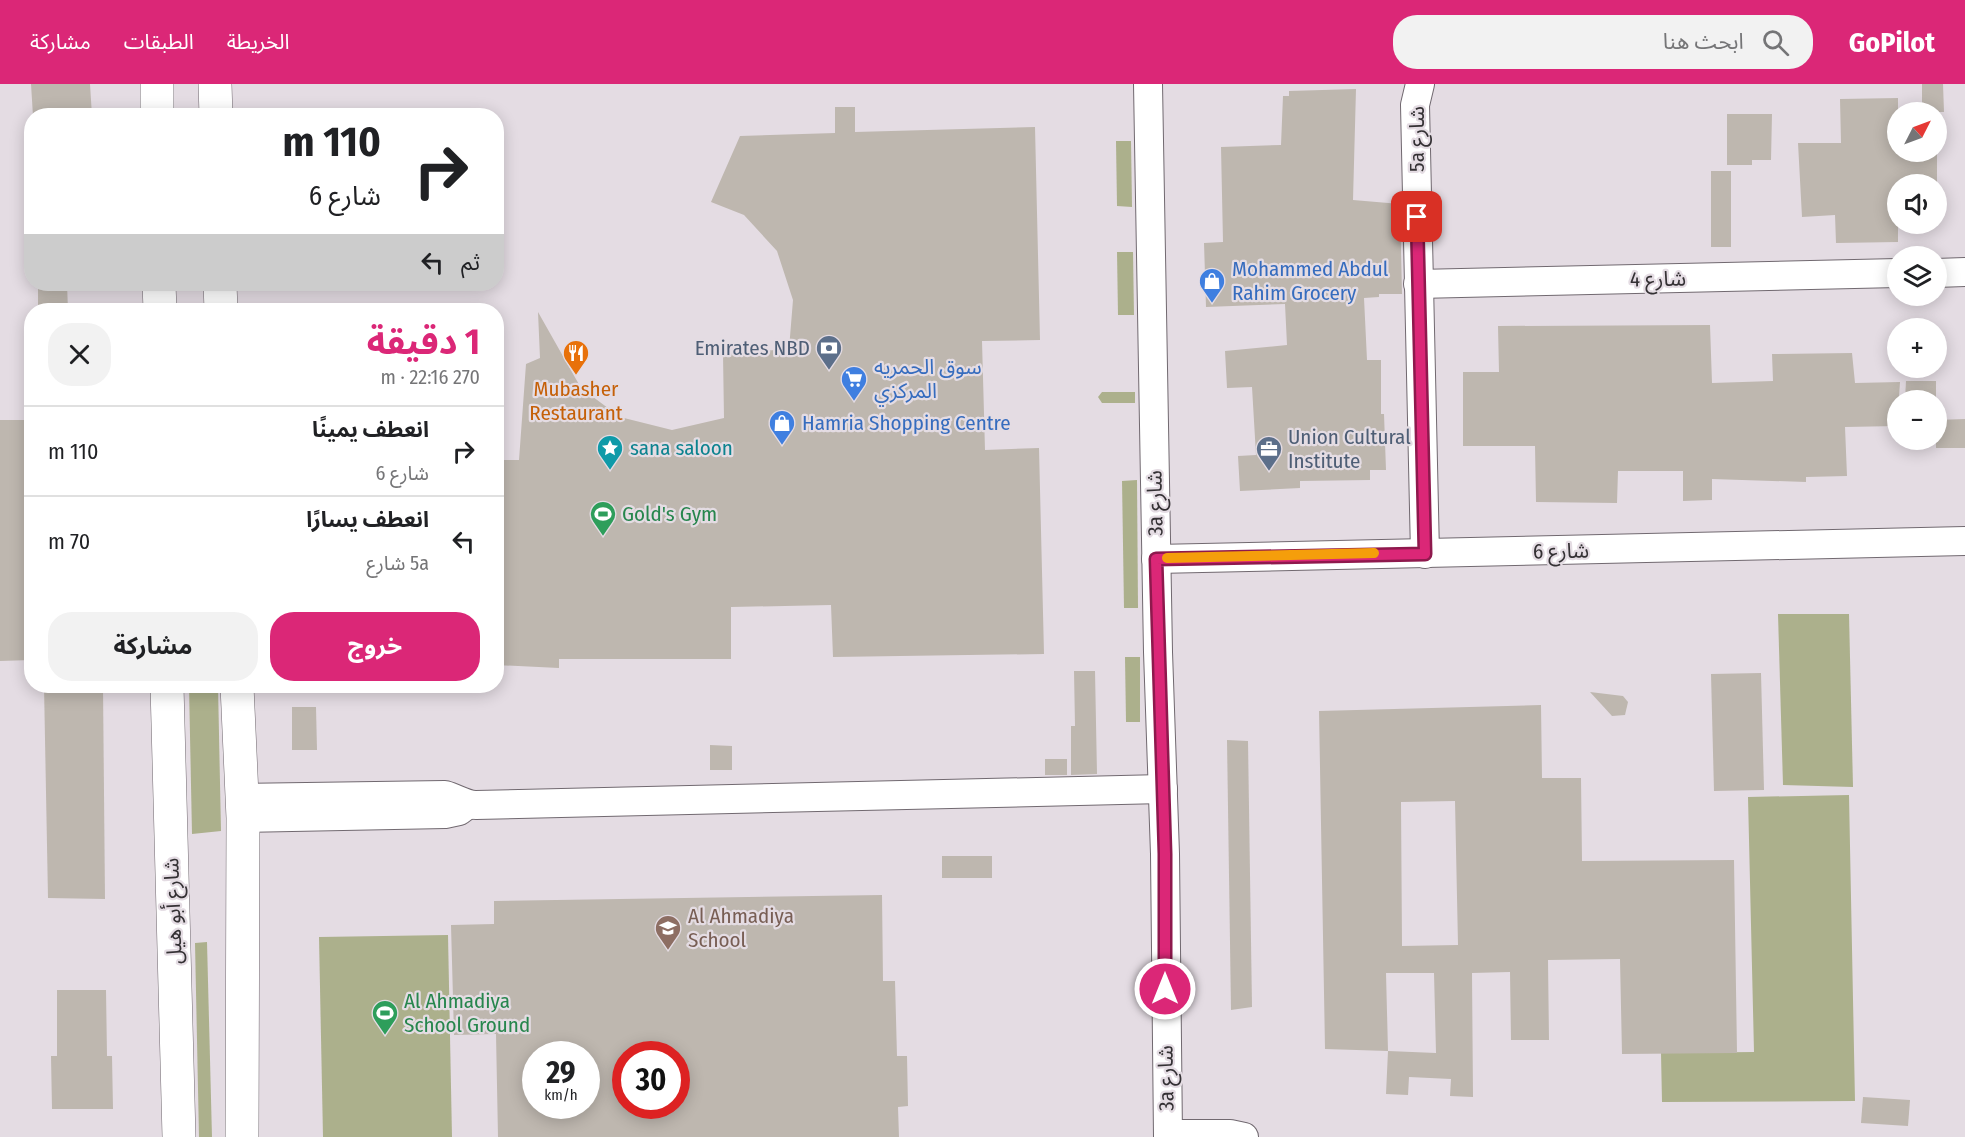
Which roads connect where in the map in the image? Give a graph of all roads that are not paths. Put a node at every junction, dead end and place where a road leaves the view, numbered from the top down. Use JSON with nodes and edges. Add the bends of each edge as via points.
{"nodes":[{"id":1,"x":157,"y":84,"type":"edge"},
{"id":2,"x":193,"y":84,"type":"edge"},
{"id":3,"x":215,"y":84,"type":"edge"},
{"id":4,"x":1148,"y":84,"type":"edge"},
{"id":5,"x":1420,"y":84,"type":"edge"},
{"id":6,"x":157,"y":108,"type":"edge"},
{"id":7,"x":194,"y":108,"type":"edge"},
{"id":8,"x":216,"y":108,"type":"edge"},
{"id":9,"x":1965,"y":272,"type":"edge"},
{"id":10,"x":1887,"y":273,"type":"edge"},
{"id":11,"x":1947,"y":273,"type":"edge"},
{"id":12,"x":1418,"y":284,"type":"junction"},
{"id":13,"x":1965,"y":541,"type":"edge"},
{"id":14,"x":1425,"y":554,"type":"junction"},
{"id":15,"x":1156,"y":559,"type":"junction"},
{"id":16,"x":167,"y":693,"type":"edge"},
{"id":17,"x":237,"y":693,"type":"edge"},
{"id":18,"x":1162,"y":789,"type":"junction"},
{"id":19,"x":243,"y":808,"type":"junction"},
{"id":20,"x":176,"y":1132,"type":"edge"},
{"id":21,"x":1168,"y":1136,"type":"edge"},
{"id":22,"x":242,"y":1137,"type":"edge"},
{"id":23,"x":1244,"y":1137,"type":"edge"}],
"edges":[{"from":1,"to":6,"type":"main road"},
{"from":2,"to":7,"type":"main road"},
{"from":3,"to":8,"type":"main road"},
{"from":4,"to":15,"type":"street","name":"3a شارع"},
{"from":5,"to":12,"type":"street","name":"5a شارع","via":[[1415,105]]},
{"from":9,"to":11,"type":"street"},
{"from":10,"to":12,"type":"street","name":"شارع 4"},
{"from":12,"to":14,"type":"street","name":"5a شارع"},
{"from":13,"to":14,"type":"street","name":"شارع 6"},
{"from":14,"to":15,"type":"street","name":"شارع 6"},
{"from":15,"to":18,"type":"street","name":"3a شارع"},
{"from":16,"to":20,"type":"main road","name":"شارع أبو هيل"},
{"from":17,"to":19,"type":"main road"},
{"from":18,"to":19,"type":"street","via":[[467,805],[445,814]]},
{"from":18,"to":21,"type":"street","name":"3a شارع"},
{"from":19,"to":22,"type":"main road"},
{"from":21,"to":23,"type":"street"}]}
